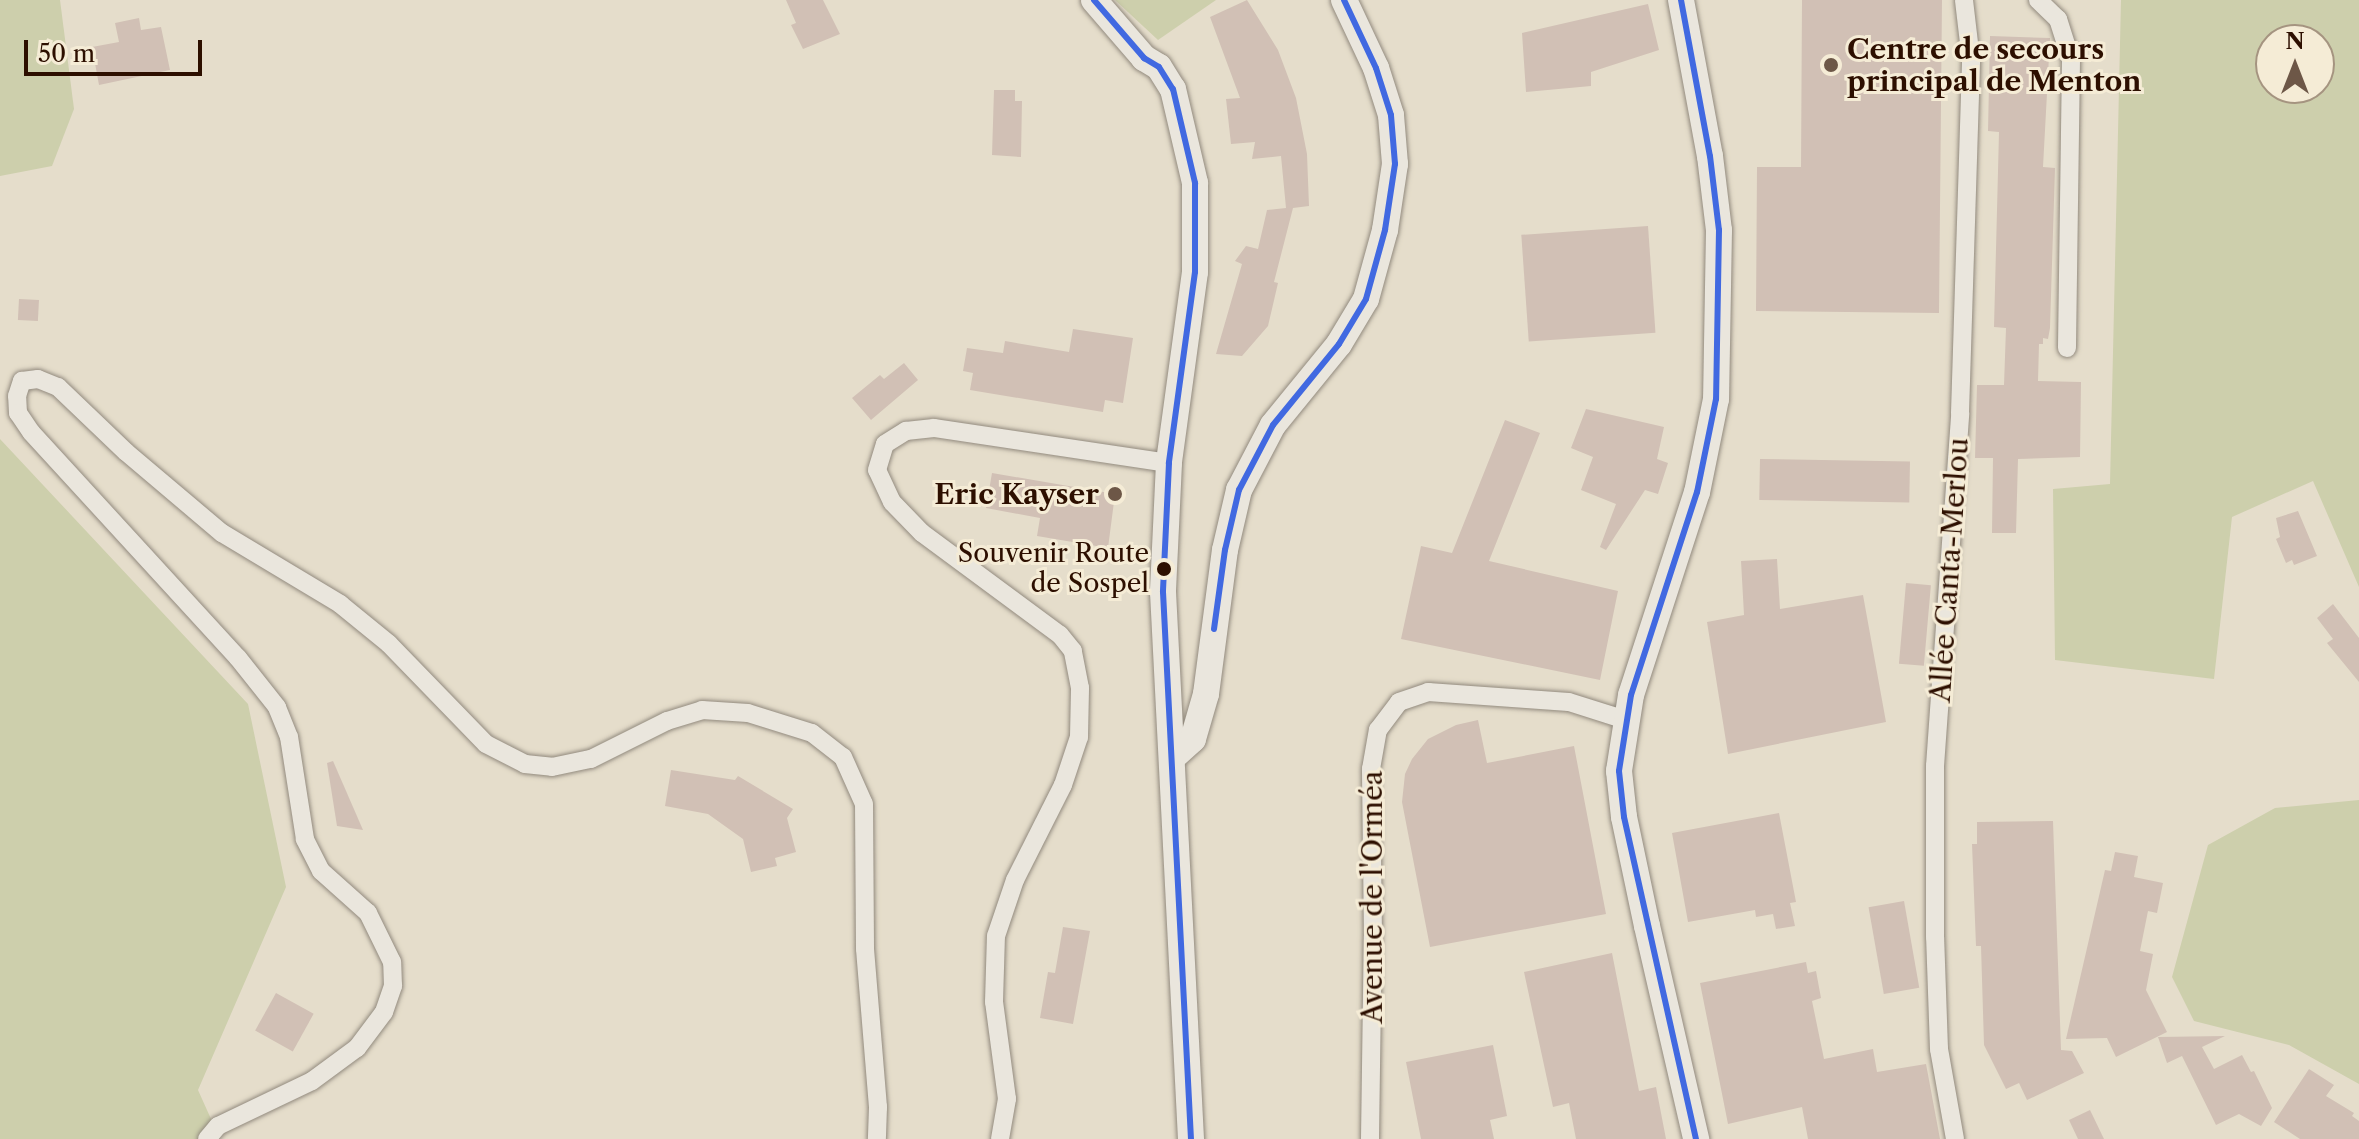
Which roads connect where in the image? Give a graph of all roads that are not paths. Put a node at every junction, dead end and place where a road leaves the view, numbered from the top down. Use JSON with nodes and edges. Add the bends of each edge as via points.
{"nodes":[{"id":1,"x":1094,"y":0,"type":"edge"},
{"id":2,"x":1344,"y":0,"type":"edge"},
{"id":3,"x":1681,"y":0,"type":"edge"},
{"id":4,"x":1964,"y":0,"type":"edge"},
{"id":5,"x":2038,"y":0,"type":"edge"},
{"id":6,"x":2067,"y":348,"type":"dead end"},
{"id":7,"x":1162,"y":462,"type":"junction"},
{"id":8,"x":1626,"y":720,"type":"junction"},
{"id":9,"x":1165,"y":759,"type":"junction"},
{"id":10,"x":207,"y":1139,"type":"edge"},
{"id":11,"x":877,"y":1139,"type":"edge"},
{"id":12,"x":1000,"y":1139,"type":"edge"},
{"id":13,"x":1191,"y":1139,"type":"edge"},
{"id":14,"x":1370,"y":1139,"type":"edge"},
{"id":15,"x":1696,"y":1139,"type":"edge"},
{"id":16,"x":1955,"y":1139,"type":"edge"}],
"edges":[{"from":1,"to":7,"type":"street","via":[[1144,58],[1159,67],[1173,89],[1195,183],[1195,272]]},
{"from":2,"to":9,"type":"street","via":[[1391,115],[1395,164],[1385,230],[1366,299],[1339,344],[1273,425],[1239,490],[1225,550],[1206,694],[1193,739]]},
{"from":3,"to":8,"type":"street","via":[[1719,230],[1716,399],[1697,492]]},
{"from":4,"to":16,"type":"street","name":"Allée Canta-Merlou","via":[[1971,60],[1961,397],[1935,766],[1939,1049]]},
{"from":5,"to":6,"type":"street","via":[[2058,19],[2071,60]]},
{"from":7,"to":9,"type":"street"},
{"from":7,"to":12,"type":"street","via":[[934,428],[906,431],[885,444],[877,470],[892,502],[922,533],[1060,635],[1073,651],[1080,688],[1079,737],[1067,773],[1015,880],[996,936],[994,1002],[1007,1099]]},
{"from":8,"to":14,"type":"street","name":"Avenue de l'Orméa","via":[[1569,702],[1428,692],[1399,702],[1378,730],[1371,769]]},
{"from":8,"to":15,"type":"street","via":[[1619,771],[1624,817]]},
{"from":9,"to":13,"type":"street"},
{"from":10,"to":11,"type":"street","via":[[218,1126],[312,1081],[357,1048],[384,1012],[393,986],[392,962],[368,913],[321,871],[305,839],[289,737],[277,707],[31,432],[18,413],[22,381],[38,379],[58,387],[222,533],[340,604],[389,644],[486,744],[525,764],[552,767],[591,759],[667,721],[702,710],[748,713],[812,733],[843,757],[864,804],[865,949]]}]}
